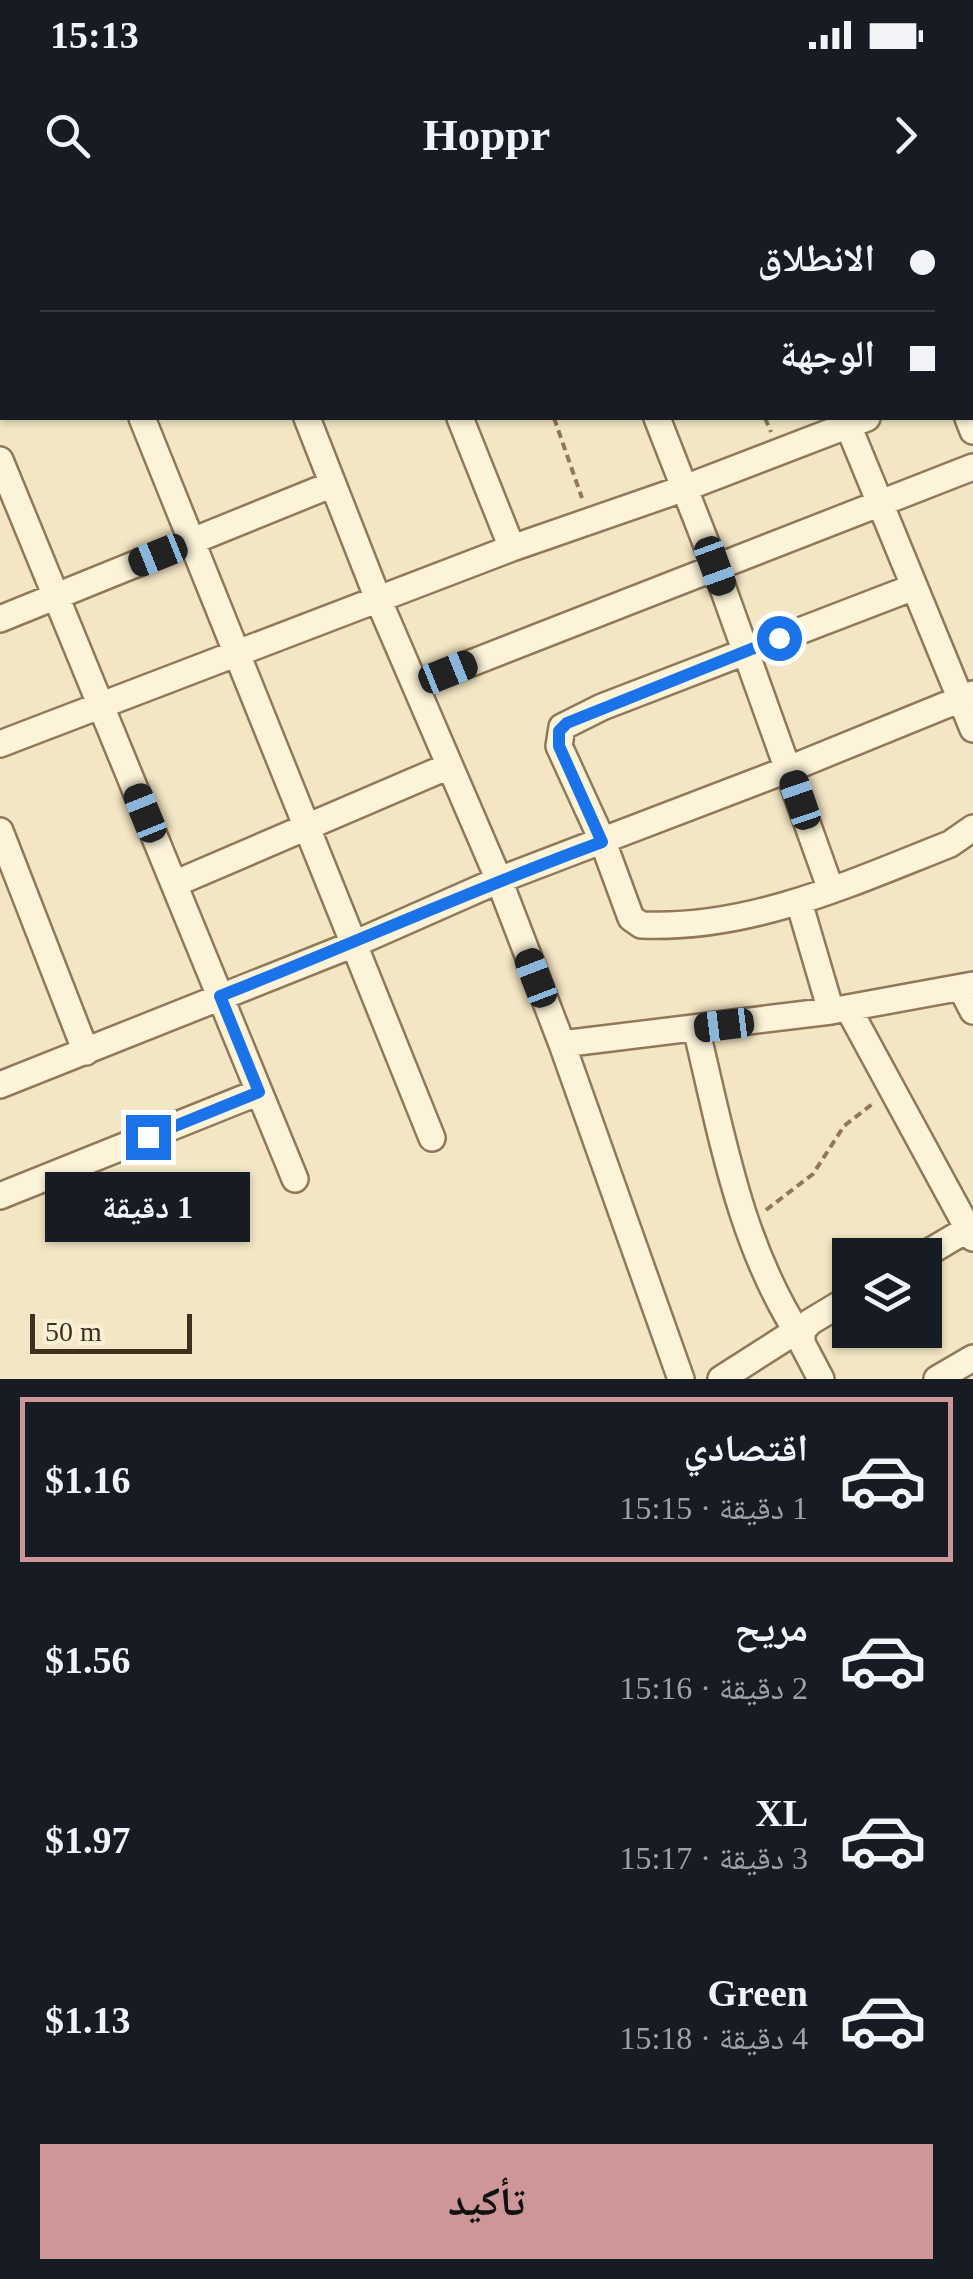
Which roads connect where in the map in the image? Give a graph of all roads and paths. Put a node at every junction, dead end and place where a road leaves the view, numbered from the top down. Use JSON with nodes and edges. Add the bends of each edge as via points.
{"nodes":[{"id":1,"x":143,"y":420,"type":"edge"},
{"id":2,"x":308,"y":420,"type":"edge"},
{"id":3,"x":461,"y":420,"type":"edge"},
{"id":4,"x":555,"y":420,"type":"edge"},
{"id":5,"x":658,"y":420,"type":"edge"},
{"id":6,"x":854,"y":420,"type":"edge"},
{"id":7,"x":0,"y":460,"type":"edge"},
{"id":8,"x":973,"y":467,"type":"edge"},
{"id":9,"x":333,"y":484,"type":"junction"},
{"id":10,"x":684,"y":488,"type":"junction"},
{"id":11,"x":882,"y":504,"type":"junction"},
{"id":12,"x":590,"y":521,"type":"junction"},
{"id":13,"x":192,"y":541,"type":"junction"},
{"id":14,"x":512,"y":548,"type":"junction"},
{"id":15,"x":715,"y":566,"type":"junction"},
{"id":16,"x":914,"y":587,"type":"junction"},
{"id":17,"x":56,"y":596,"type":"junction"},
{"id":18,"x":378,"y":599,"type":"junction"},
{"id":19,"x":0,"y":619,"type":"edge"},
{"id":20,"x":745,"y":651,"type":"junction"},
{"id":21,"x":237,"y":653,"type":"junction"},
{"id":22,"x":415,"y":686,"type":"junction"},
{"id":23,"x":968,"y":696,"type":"edge"},
{"id":24,"x":100,"y":706,"type":"junction"},
{"id":25,"x":973,"y":729,"type":"edge"},
{"id":26,"x":0,"y":744,"type":"edge"},
{"id":27,"x":450,"y":766,"type":"junction"},
{"id":28,"x":789,"y":769,"type":"junction"},
{"id":29,"x":308,"y":828,"type":"junction"},
{"id":30,"x":973,"y":828,"type":"edge"},
{"id":31,"x":0,"y":831,"type":"edge"},
{"id":32,"x":602,"y":842,"type":"junction"},
{"id":33,"x":498,"y":880,"type":"junction"},
{"id":34,"x":174,"y":884,"type":"junction"},
{"id":35,"x":831,"y":890,"type":"junction"},
{"id":36,"x":799,"y":902,"type":"junction"},
{"id":37,"x":354,"y":944,"type":"junction"},
{"id":38,"x":969,"y":994,"type":"edge"},
{"id":39,"x":220,"y":996,"type":"junction"},
{"id":40,"x":839,"y":1009,"type":"junction"},
{"id":41,"x":696,"y":1028,"type":"junction"},
{"id":42,"x":562,"y":1044,"type":"junction"},
{"id":43,"x":86,"y":1052,"type":"junction"},
{"id":44,"x":0,"y":1085,"type":"edge"},
{"id":45,"x":892,"y":1091,"type":"junction"},
{"id":46,"x":259,"y":1092,"type":"junction"},
{"id":47,"x":432,"y":1138,"type":"dead end"},
{"id":48,"x":295,"y":1179,"type":"dead end"},
{"id":49,"x":0,"y":1196,"type":"edge"},
{"id":50,"x":746,"y":1224,"type":"junction"},
{"id":51,"x":972,"y":1231,"type":"edge"},
{"id":52,"x":942,"y":1246,"type":"edge"},
{"id":53,"x":832,"y":1309,"type":"edge"},
{"id":54,"x":799,"y":1335,"type":"junction"},
{"id":55,"x":973,"y":1358,"type":"edge"},
{"id":56,"x":681,"y":1379,"type":"edge"},
{"id":57,"x":721,"y":1379,"type":"edge"},
{"id":58,"x":821,"y":1379,"type":"edge"},
{"id":59,"x":937,"y":1379,"type":"edge"}],
"edges":[{"from":1,"to":13,"type":"street"},
{"from":2,"to":9,"type":"street"},
{"from":3,"to":14,"type":"street"},
{"from":4,"to":12,"type":"path"},
{"from":5,"to":10,"type":"street"},
{"from":6,"to":10,"type":"street"},
{"from":6,"to":11,"type":"street"},
{"from":7,"to":17,"type":"street"},
{"from":8,"to":11,"type":"street"},
{"from":9,"to":13,"type":"street"},
{"from":9,"to":18,"type":"street"},
{"from":10,"to":12,"type":"street"},
{"from":10,"to":15,"type":"street"},
{"from":11,"to":15,"type":"street"},
{"from":11,"to":16,"type":"street"},
{"from":12,"to":14,"type":"street"},
{"from":13,"to":17,"type":"street"},
{"from":13,"to":21,"type":"street"},
{"from":14,"to":18,"type":"street"},
{"from":15,"to":20,"type":"street"},
{"from":15,"to":22,"type":"street"},
{"from":16,"to":20,"type":"street"},
{"from":16,"to":23,"type":"street"},
{"from":17,"to":19,"type":"street"},
{"from":17,"to":24,"type":"street"},
{"from":18,"to":21,"type":"street"},
{"from":18,"to":22,"type":"street"},
{"from":20,"to":28,"type":"street"},
{"from":20,"to":32,"type":"street","via":[[602,707],[559,731],[559,746]]},
{"from":21,"to":24,"type":"street"},
{"from":21,"to":29,"type":"street"},
{"from":22,"to":27,"type":"street"},
{"from":23,"to":25,"type":"street"},
{"from":23,"to":28,"type":"street"},
{"from":24,"to":26,"type":"street"},
{"from":24,"to":34,"type":"street"},
{"from":27,"to":29,"type":"street"},
{"from":27,"to":33,"type":"street"},
{"from":28,"to":32,"type":"street"},
{"from":28,"to":35,"type":"street"},
{"from":29,"to":34,"type":"street"},
{"from":29,"to":37,"type":"street"},
{"from":30,"to":35,"type":"street","via":[[950,844]]},
{"from":31,"to":43,"type":"street"},
{"from":32,"to":33,"type":"street"},
{"from":32,"to":36,"type":"street","via":[[631,918],[641,925],[713,921]]},
{"from":33,"to":37,"type":"street"},
{"from":33,"to":42,"type":"street"},
{"from":34,"to":39,"type":"street"},
{"from":35,"to":36,"type":"street"},
{"from":36,"to":40,"type":"street"},
{"from":37,"to":39,"type":"street"},
{"from":37,"to":47,"type":"street"},
{"from":38,"to":40,"type":"street"},
{"from":39,"to":43,"type":"street"},
{"from":39,"to":46,"type":"street"},
{"from":40,"to":41,"type":"street"},
{"from":40,"to":45,"type":"street"},
{"from":41,"to":42,"type":"street"},
{"from":41,"to":50,"type":"street"},
{"from":42,"to":56,"type":"street"},
{"from":43,"to":44,"type":"street"},
{"from":45,"to":50,"type":"path","via":[[844,1126],[813,1174]]},
{"from":45,"to":51,"type":"street"},
{"from":46,"to":48,"type":"street"},
{"from":46,"to":49,"type":"street"},
{"from":50,"to":54,"type":"street","via":[[768,1284]]},
{"from":51,"to":52,"type":"street"},
{"from":53,"to":54,"type":"street"},
{"from":54,"to":57,"type":"street"},
{"from":54,"to":58,"type":"street"},
{"from":55,"to":59,"type":"street"}]}
